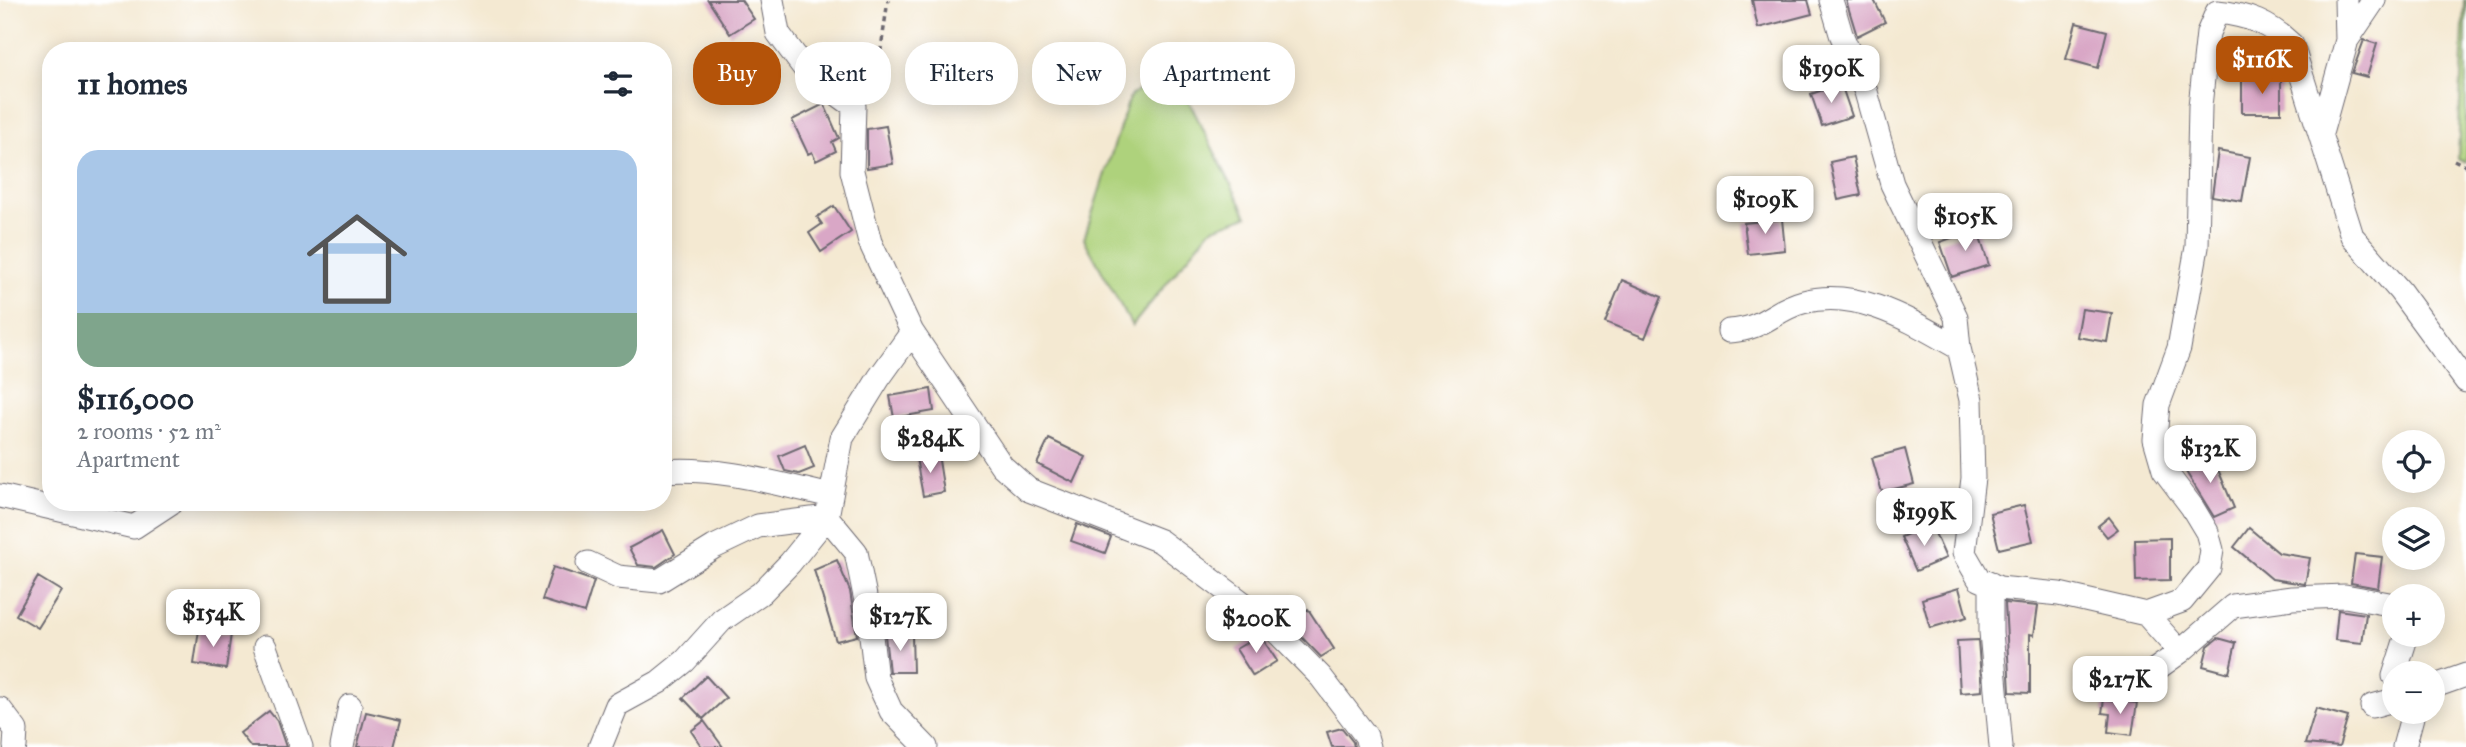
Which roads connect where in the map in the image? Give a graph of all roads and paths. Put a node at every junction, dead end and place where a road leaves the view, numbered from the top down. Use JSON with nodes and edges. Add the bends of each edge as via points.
{"nodes":[{"id":1,"x":772,"y":0,"type":"edge"},
{"id":2,"x":888,"y":0,"type":"edge"},
{"id":3,"x":1830,"y":0,"type":"edge"},
{"id":4,"x":2346,"y":0,"type":"edge"},
{"id":5,"x":2374,"y":0,"type":"edge"},
{"id":6,"x":2213,"y":6,"type":"edge"},
{"id":7,"x":2347,"y":40,"type":"junction"},
{"id":8,"x":853,"y":106,"type":"junction"},
{"id":9,"x":2322,"y":130,"type":"junction"},
{"id":10,"x":2454,"y":160,"type":"dead end"},
{"id":11,"x":2466,"y":166,"type":"edge"},
{"id":12,"x":1729,"y":331,"type":"dead end"},
{"id":13,"x":912,"y":332,"type":"junction"},
{"id":14,"x":1959,"y":348,"type":"junction"},
{"id":15,"x":2466,"y":381,"type":"edge"},
{"id":16,"x":672,"y":470,"type":"edge"},
{"id":17,"x":0,"y":496,"type":"edge"},
{"id":18,"x":42,"y":506,"type":"edge"},
{"id":19,"x":829,"y":506,"type":"junction"},
{"id":20,"x":65,"y":511,"type":"edge"},
{"id":21,"x":158,"y":511,"type":"edge"},
{"id":22,"x":588,"y":563,"type":"dead end"},
{"id":23,"x":1991,"y":584,"type":"junction"},
{"id":24,"x":2382,"y":603,"type":"edge"},
{"id":25,"x":2146,"y":614,"type":"junction"},
{"id":26,"x":265,"y":647,"type":"dead end"},
{"id":27,"x":2180,"y":652,"type":"junction"},
{"id":28,"x":2466,"y":675,"type":"edge"},
{"id":29,"x":2445,"y":682,"type":"edge"},
{"id":30,"x":2134,"y":685,"type":"dead end"},
{"id":31,"x":2382,"y":703,"type":"edge"},
{"id":32,"x":350,"y":706,"type":"dead end"},
{"id":33,"x":2372,"y":706,"type":"dead end"},
{"id":34,"x":0,"y":709,"type":"edge"},
{"id":35,"x":2410,"y":724,"type":"edge"},
{"id":36,"x":15,"y":747,"type":"edge"},
{"id":37,"x":301,"y":747,"type":"edge"},
{"id":38,"x":342,"y":747,"type":"edge"},
{"id":39,"x":600,"y":747,"type":"edge"},
{"id":40,"x":926,"y":747,"type":"edge"},
{"id":41,"x":1369,"y":747,"type":"edge"},
{"id":42,"x":2001,"y":747,"type":"edge"},
{"id":43,"x":2404,"y":747,"type":"edge"}],
"edges":[{"from":1,"to":8,"type":"street","via":[[778,33],[808,73]]},
{"from":2,"to":8,"type":"path","via":[[881,49]]},
{"from":3,"to":14,"type":"street","via":[[1866,92],[1892,184],[1956,317]]},
{"from":4,"to":7,"type":"street"},
{"from":5,"to":7,"type":"street"},
{"from":6,"to":9,"type":"street","via":[[2256,18],[2292,45]]},
{"from":6,"to":25,"type":"street","via":[[2200,106],[2197,247],[2179,348],[2158,405],[2155,430],[2164,470],[2192,507],[2212,550],[2209,568],[2182,601]]},
{"from":7,"to":9,"type":"street"},
{"from":8,"to":13,"type":"street","via":[[852,170],[857,198],[870,242]]},
{"from":9,"to":15,"type":"street","via":[[2352,236],[2400,291]]},
{"from":10,"to":11,"type":"path"},
{"from":12,"to":14,"type":"street","via":[[1749,330],[1800,302],[1828,297],[1886,308]]},
{"from":13,"to":19,"type":"street","via":[[842,438]]},
{"from":13,"to":41,"type":"street","via":[[1002,466],[1029,490],[1160,541],[1254,611],[1321,677],[1366,736]]},
{"from":14,"to":23,"type":"street","via":[[1971,400],[1973,478],[1964,553],[1979,579]]},
{"from":16,"to":19,"type":"street","via":[[772,482]]},
{"from":17,"to":18,"type":"street"},
{"from":19,"to":22,"type":"street","via":[[758,526],[659,581],[618,577]]},
{"from":19,"to":39,"type":"street","via":[[790,563],[761,593],[722,620],[659,682],[617,705]]},
{"from":19,"to":40,"type":"street","via":[[856,552],[876,678],[891,711]]},
{"from":20,"to":21,"type":"street","via":[[134,527]]},
{"from":23,"to":25,"type":"street"},
{"from":23,"to":42,"type":"street"},
{"from":24,"to":27,"type":"street","via":[[2345,596],[2233,606]]},
{"from":25,"to":27,"type":"street"},
{"from":26,"to":37,"type":"street"},
{"from":27,"to":30,"type":"street"},
{"from":28,"to":29,"type":"street"},
{"from":31,"to":33,"type":"street"},
{"from":32,"to":38,"type":"street"},
{"from":34,"to":36,"type":"street","via":[[16,730]]},
{"from":35,"to":43,"type":"street"}]}
